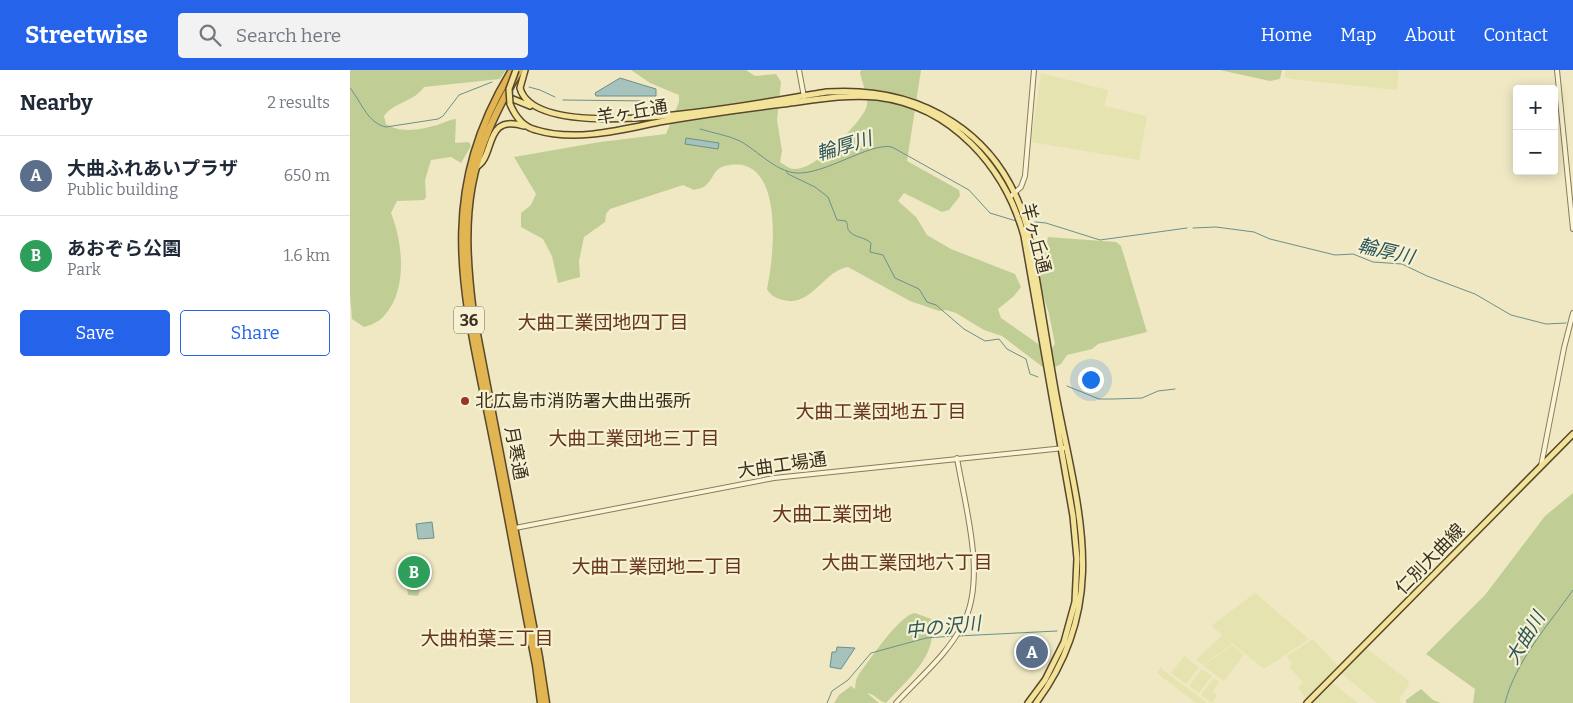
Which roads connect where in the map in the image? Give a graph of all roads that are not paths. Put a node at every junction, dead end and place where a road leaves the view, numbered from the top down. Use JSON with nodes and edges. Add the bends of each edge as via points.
{"nodes":[{"id":1,"x":512,"y":70,"type":"edge"},
{"id":2,"x":516,"y":70,"type":"edge"},
{"id":3,"x":520,"y":70,"type":"edge"},
{"id":4,"x":525,"y":70,"type":"edge"},
{"id":5,"x":799,"y":70,"type":"edge"},
{"id":6,"x":1034,"y":70,"type":"edge"},
{"id":7,"x":1557,"y":70,"type":"edge"},
{"id":8,"x":505,"y":96,"type":"junction"},
{"id":9,"x":804,"y":98,"type":"junction"},
{"id":10,"x":494,"y":101,"type":"junction"},
{"id":11,"x":539,"y":108,"type":"junction"},
{"id":12,"x":532,"y":129,"type":"junction"},
{"id":13,"x":476,"y":167,"type":"junction"},
{"id":14,"x":1013,"y":195,"type":"junction"},
{"id":15,"x":1573,"y":229,"type":"edge"},
{"id":16,"x":1573,"y":313,"type":"edge"},
{"id":17,"x":1573,"y":434,"type":"edge"},
{"id":18,"x":1064,"y":448,"type":"junction"},
{"id":19,"x":957,"y":458,"type":"junction"},
{"id":20,"x":1541,"y":466,"type":"junction"},
{"id":21,"x":512,"y":528,"type":"junction"},
{"id":22,"x":541,"y":703,"type":"edge"},
{"id":23,"x":546,"y":703,"type":"edge"},
{"id":24,"x":896,"y":703,"type":"edge"},
{"id":25,"x":1028,"y":703,"type":"edge"},
{"id":26,"x":1036,"y":703,"type":"edge"},
{"id":27,"x":1307,"y":703,"type":"edge"}],
"edges":[{"from":1,"to":10,"type":"highway","name":"月寒通","number":"36"},
{"from":2,"to":12,"type":"main road","bridge":true,"via":[[509,88],[510,104],[517,117]]},
{"from":3,"to":8,"type":"highway","name":"月寒通","number":"36"},
{"from":4,"to":11,"type":"main road","name":"羊ヶ丘通","via":[[521,91],[528,102]]},
{"from":5,"to":9,"type":"street"},
{"from":6,"to":14,"type":"street","via":[[1025,176]]},
{"from":7,"to":15,"type":"street"},
{"from":8,"to":10,"type":"main road"},
{"from":8,"to":11,"type":"main road","name":"羊ヶ丘通"},
{"from":8,"to":13,"type":"highway","name":"月寒通","number":"36","via":[[485,138]]},
{"from":9,"to":11,"type":"main road","name":"羊ヶ丘通","via":[[621,120],[571,116]]},
{"from":9,"to":12,"type":"main road","name":"羊ヶ丘通","via":[[612,131],[569,134]]},
{"from":9,"to":14,"type":"main road","name":"羊ヶ丘通","via":[[851,91],[884,94],[921,105],[956,125],[974,140],[1000,170]]},
{"from":10,"to":21,"type":"highway","name":"月寒通","number":"36","via":[[469,169],[462,210],[461,249],[468,311]]},
{"from":12,"to":13,"type":"main road","name":"羊ヶ丘通","via":[[510,124],[498,129],[482,162]]},
{"from":13,"to":21,"type":"highway","name":"月寒通","number":"36","via":[[468,202],[467,267]]},
{"from":14,"to":18,"type":"main road","name":"羊ヶ丘通","via":[[1027,227]]},
{"from":16,"to":20,"type":"street"},
{"from":17,"to":20,"type":"main road","name":"仁別大曲線"},
{"from":18,"to":19,"type":"street","name":"大曲工場通"},
{"from":18,"to":25,"type":"main road","name":"羊ヶ丘通","via":[[1076,545],[1074,602],[1056,661]]},
{"from":18,"to":26,"type":"main road","name":"羊ヶ丘通","via":[[1084,546],[1081,601],[1065,656]]},
{"from":19,"to":21,"type":"street","name":"大曲工場通","via":[[774,478]]},
{"from":19,"to":24,"type":"street","via":[[974,563],[972,600],[964,624],[953,640]]},
{"from":20,"to":27,"type":"main road","name":"仁別大曲線"},
{"from":21,"to":22,"type":"highway","name":"月寒通","number":"36"},
{"from":21,"to":23,"type":"highway","name":"月寒通","number":"36"}]}
